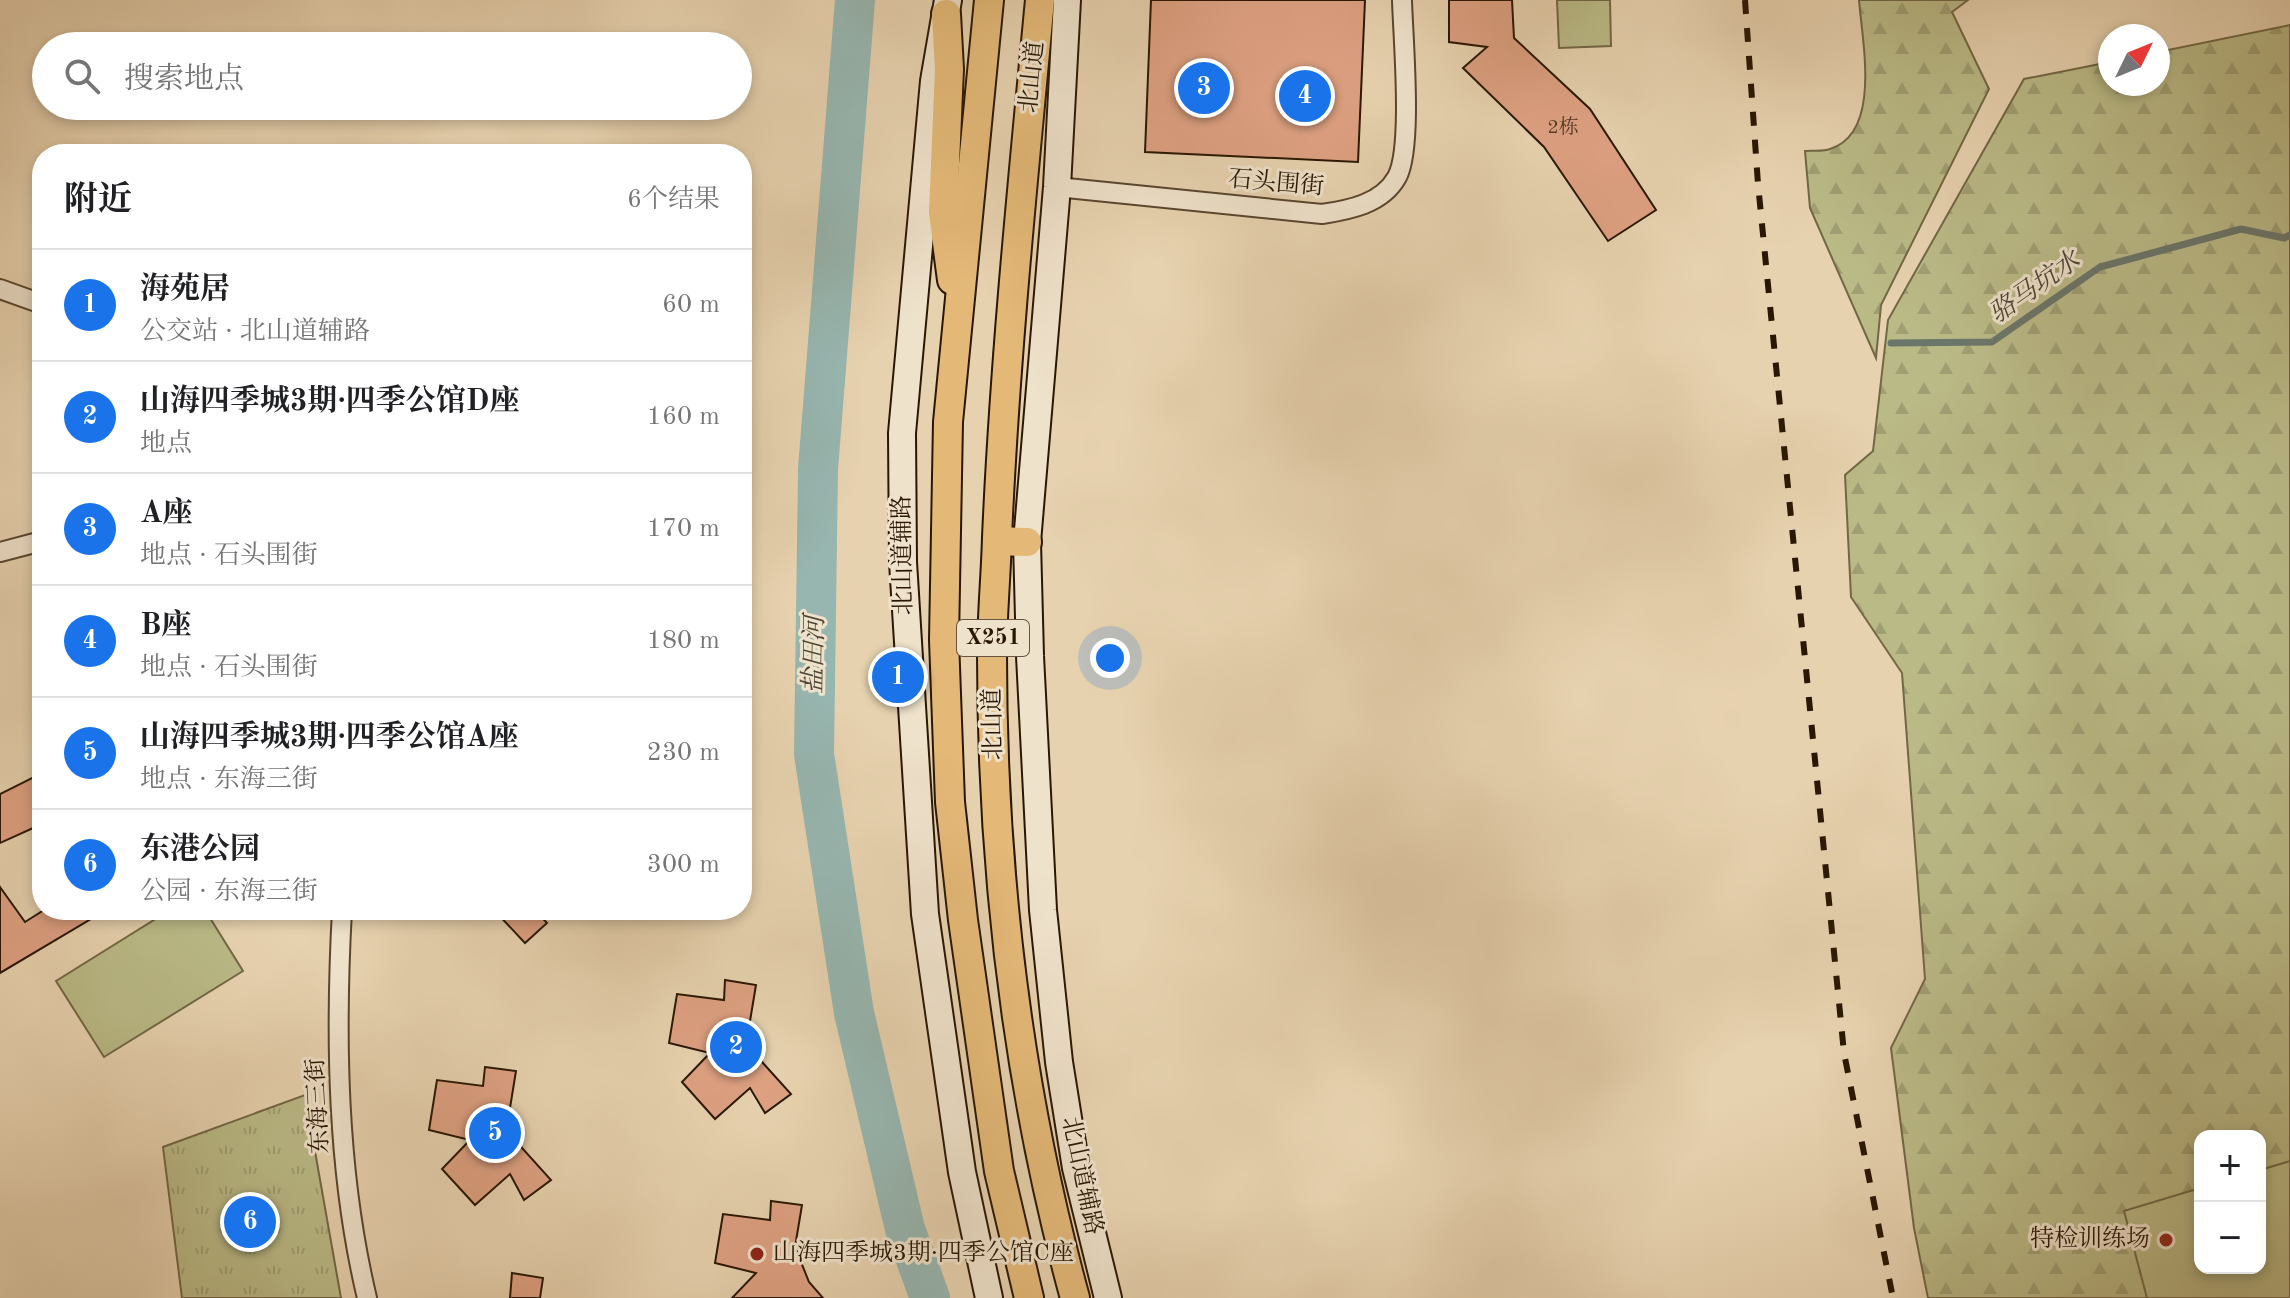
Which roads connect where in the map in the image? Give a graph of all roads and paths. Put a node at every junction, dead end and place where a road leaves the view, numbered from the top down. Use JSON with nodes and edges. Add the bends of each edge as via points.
{"nodes":[{"id":1,"x":989,"y":0,"type":"edge"},
{"id":2,"x":1040,"y":0,"type":"edge"},
{"id":3,"x":1067,"y":0,"type":"edge"},
{"id":4,"x":1402,"y":0,"type":"edge"},
{"id":5,"x":947,"y":7,"type":"edge"},
{"id":6,"x":1057,"y":187,"type":"junction"},
{"id":7,"x":0,"y":289,"type":"edge"},
{"id":8,"x":32,"y":300,"type":"edge"},
{"id":9,"x":959,"y":328,"type":"junction"},
{"id":10,"x":997,"y":541,"type":"junction"},
{"id":11,"x":1027,"y":542,"type":"junction"},
{"id":12,"x":32,"y":544,"type":"edge"},
{"id":13,"x":0,"y":552,"type":"edge"},
{"id":14,"x":342,"y":920,"type":"edge"},
{"id":15,"x":979,"y":1285,"type":"edge"},
{"id":16,"x":1072,"y":1285,"type":"edge"},
{"id":17,"x":1107,"y":1293,"type":"edge"},
{"id":18,"x":367,"y":1298,"type":"edge"},
{"id":19,"x":989,"y":1298,"type":"edge"},
{"id":20,"x":1029,"y":1298,"type":"edge"}],
"edges":[{"from":1,"to":9,"type":"main road","name":"北山道","number":"X251"},
{"from":2,"to":10,"type":"main road","name":"北山道","number":"X251","via":[[1011,298]]},
{"from":3,"to":6,"type":"street","name":"北山道辅路"},
{"from":4,"to":6,"type":"street","name":"石头围街","via":[[1404,153],[1396,178],[1377,197],[1352,210],[1322,214]]},
{"from":5,"to":9,"type":"main road","via":[[943,212]]},
{"from":5,"to":15,"type":"street","name":"北山道辅路","via":[[934,81],[902,433],[903,562],[925,914]]},
{"from":6,"to":11,"type":"street","name":"北山道辅路"},
{"from":7,"to":8,"type":"street"},
{"from":9,"to":20,"type":"main road","name":"北山道","number":"X251","via":[[948,422],[944,624],[950,802],[984,1086]]},
{"from":10,"to":11,"type":"main road"},
{"from":10,"to":16,"type":"main road","name":"北山道","number":"X251","via":[[992,652],[1003,898],[1019,1030]]},
{"from":11,"to":17,"type":"street","name":"北山道辅路","via":[[1046,940],[1076,1168]]},
{"from":12,"to":13,"type":"street"},
{"from":14,"to":18,"type":"street","name":"东海三街","via":[[342,1117]]},
{"from":15,"to":19,"type":"street","name":"北山道辅路"},
{"from":16,"to":17,"type":"street"}]}
